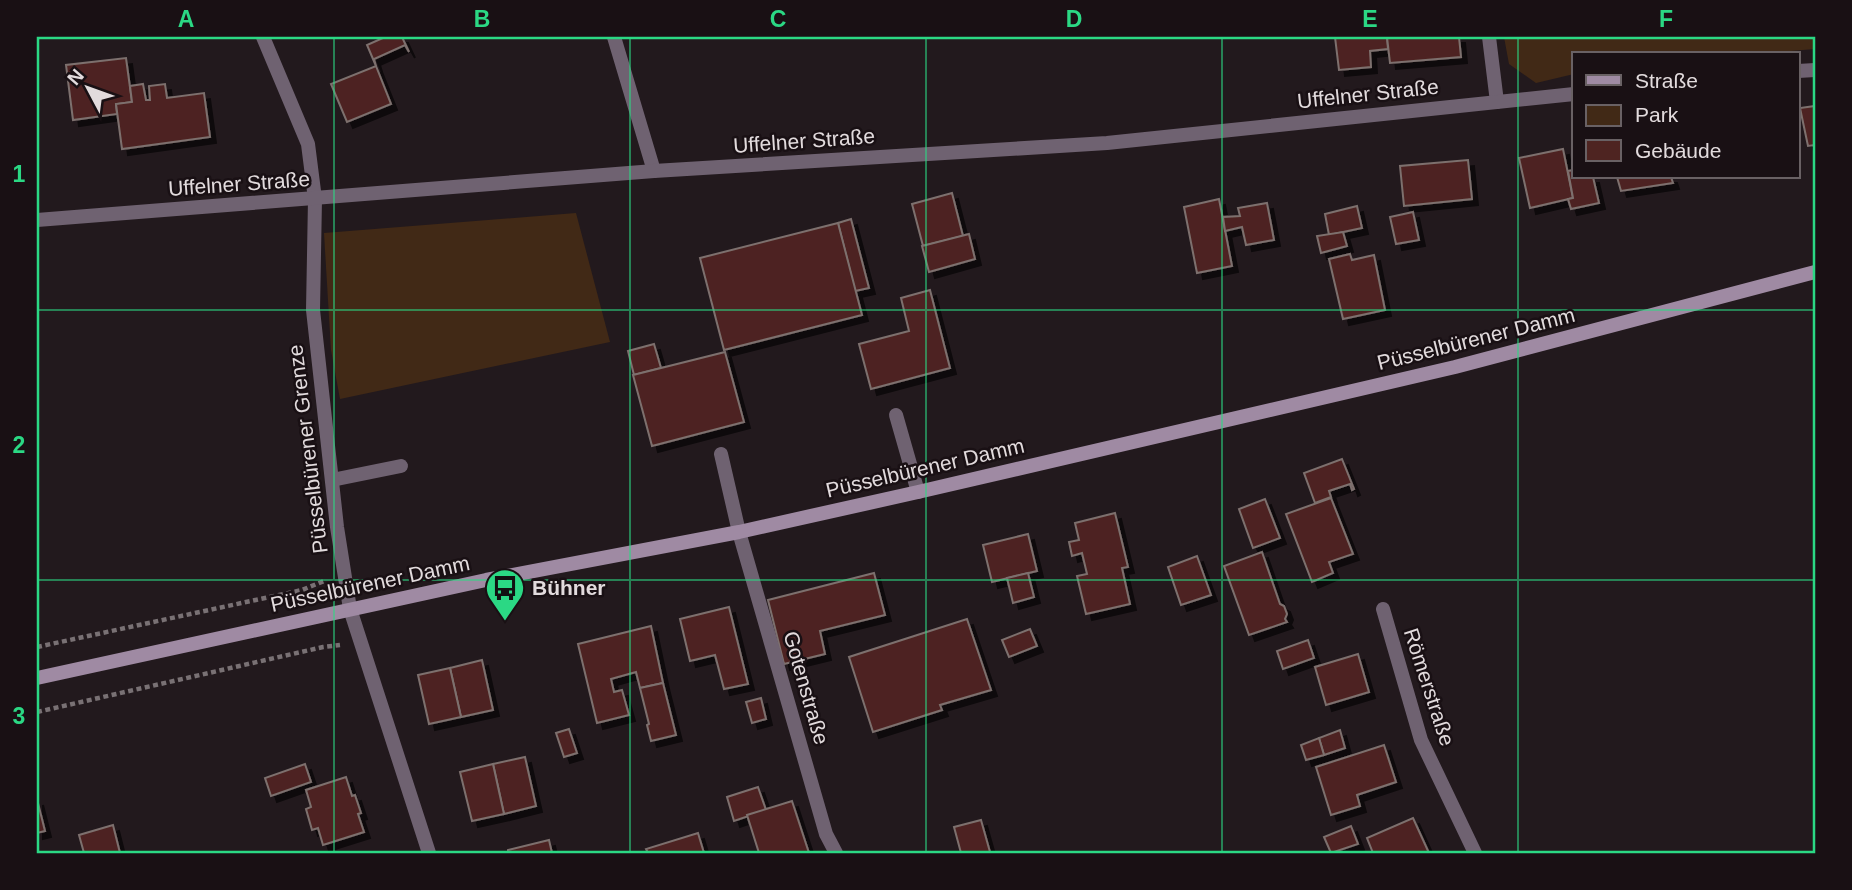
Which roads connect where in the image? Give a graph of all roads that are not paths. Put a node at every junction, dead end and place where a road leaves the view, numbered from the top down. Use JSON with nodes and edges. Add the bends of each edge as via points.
{"nodes":[{"id":1,"x":263,"y":37,"type":"edge"},
{"id":2,"x":614,"y":37,"type":"edge"},
{"id":3,"x":1489,"y":37,"type":"edge"},
{"id":4,"x":1572,"y":94,"type":"edge"},
{"id":5,"x":1497,"y":102,"type":"junction"},
{"id":6,"x":654,"y":172,"type":"junction"},
{"id":7,"x":314,"y":199,"type":"junction"},
{"id":8,"x":37,"y":220,"type":"edge"},
{"id":9,"x":1815,"y":272,"type":"edge"},
{"id":10,"x":896,"y":415,"type":"dead end"},
{"id":11,"x":721,"y":454,"type":"dead end"},
{"id":12,"x":401,"y":466,"type":"dead end"},
{"id":13,"x":332,"y":480,"type":"junction"},
{"id":14,"x":918,"y":492,"type":"junction"},
{"id":15,"x":739,"y":532,"type":"junction"},
{"id":16,"x":350,"y":609,"type":"junction"},
{"id":17,"x":1383,"y":609,"type":"dead end"},
{"id":18,"x":37,"y":678,"type":"edge"},
{"id":19,"x":429,"y":853,"type":"edge"},
{"id":20,"x":836,"y":853,"type":"edge"},
{"id":21,"x":1475,"y":853,"type":"edge"}],
"edges":[{"from":1,"to":7,"type":"street","name":"Püsselbürener Grenze","via":[[308,144]]},
{"from":2,"to":6,"type":"street"},
{"from":3,"to":5,"type":"street"},
{"from":4,"to":5,"type":"street","name":"Uffelner Straße"},
{"from":5,"to":6,"type":"street","name":"Uffelner Straße","via":[[1107,143]]},
{"from":6,"to":7,"type":"street","name":"Uffelner Straße"},
{"from":7,"to":8,"type":"street","name":"Uffelner Straße"},
{"from":7,"to":13,"type":"street","name":"Püsselbürener Grenze","via":[[313,310]]},
{"from":9,"to":14,"type":"main road","name":"Püsselbürener Damm","via":[[1455,367]]},
{"from":10,"to":14,"type":"street"},
{"from":11,"to":15,"type":"street","name":"Gotenstraße"},
{"from":12,"to":13,"type":"street"},
{"from":13,"to":16,"type":"street","name":"Püsselbürener Grenze"},
{"from":14,"to":15,"type":"main road","name":"Püsselbürener Damm"},
{"from":15,"to":16,"type":"main road","name":"Püsselbürener Damm"},
{"from":15,"to":20,"type":"street","name":"Gotenstraße","via":[[826,834]]},
{"from":16,"to":18,"type":"main road","name":"Püsselbürener Damm"},
{"from":16,"to":19,"type":"street","name":"Püsselbürener Grenze"},
{"from":17,"to":21,"type":"street","name":"Römerstraße","via":[[1421,740]]}]}
